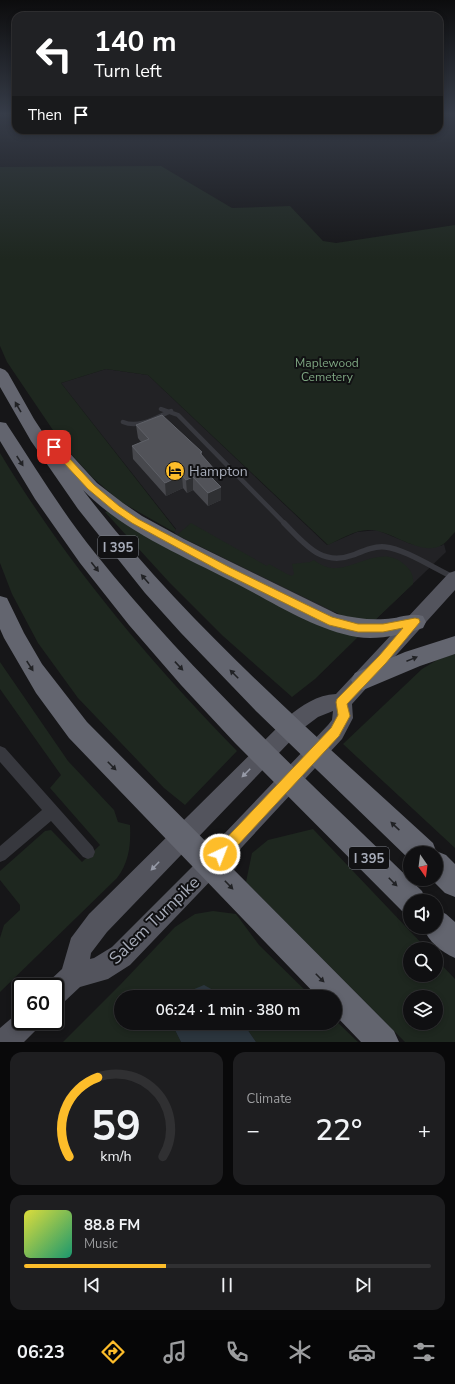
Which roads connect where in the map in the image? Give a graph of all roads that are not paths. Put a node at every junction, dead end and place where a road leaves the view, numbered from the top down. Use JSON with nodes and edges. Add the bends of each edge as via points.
{"nodes":[{"id":1,"x":0,"y":373,"type":"edge"},
{"id":2,"x":161,"y":409,"type":"dead end"},
{"id":3,"x":171,"y":411,"type":"junction"},
{"id":4,"x":123,"y":422,"type":"dead end"},
{"id":5,"x":0,"y":427,"type":"edge"},
{"id":6,"x":34,"y":433,"type":"junction"},
{"id":7,"x":455,"y":578,"type":"edge"},
{"id":8,"x":0,"y":604,"type":"edge"},
{"id":9,"x":415,"y":622,"type":"junction"},
{"id":10,"x":455,"y":645,"type":"edge"},
{"id":11,"x":363,"y":680,"type":"junction"},
{"id":12,"x":341,"y":702,"type":"junction"},
{"id":13,"x":0,"y":752,"type":"edge"},
{"id":14,"x":52,"y":811,"type":"junction"},
{"id":15,"x":182,"y":837,"type":"junction"},
{"id":16,"x":415,"y":846,"type":"edge"},
{"id":17,"x":88,"y":852,"type":"dead end"},
{"id":18,"x":0,"y":855,"type":"edge"},
{"id":19,"x":210,"y":865,"type":"junction"},
{"id":20,"x":443,"y":872,"type":"edge"},
{"id":21,"x":455,"y":883,"type":"edge"},
{"id":22,"x":405,"y":894,"type":"edge"},
{"id":23,"x":443,"y":931,"type":"edge"},
{"id":24,"x":455,"y":943,"type":"edge"},
{"id":25,"x":73,"y":976,"type":"junction"},
{"id":26,"x":64,"y":984,"type":"edge"},
{"id":27,"x":18,"y":1030,"type":"edge"},
{"id":28,"x":5,"y":1042,"type":"edge"},
{"id":29,"x":383,"y":1042,"type":"edge"}],
"edges":[{"from":6,"to":1,"type":"highway","number":"I 395","one_way":true},
{"from":2,"to":3,"type":"lane"},
{"from":3,"to":4,"type":"lane","via":[[135,425]]},
{"from":3,"to":7,"type":"lane","via":[[178,415],[308,547],[323,557],[342,559],[370,548],[387,547]]},
{"from":5,"to":22,"type":"highway","number":"I 395","one_way":true,"via":[[48,504],[107,582],[158,642],[236,726]]},
{"from":6,"to":9,"type":"highway","via":[[54,447],[91,487],[129,517],[282,598],[329,620],[349,626],[369,629]]},
{"from":16,"to":6,"type":"highway","number":"I 395","one_way":true,"via":[[200,640],[140,573],[76,494]]},
{"from":7,"to":9,"type":"main road"},
{"from":8,"to":15,"type":"highway","one_way":true,"via":[[22,653],[58,706],[98,752]]},
{"from":9,"to":11,"type":"main road"},
{"from":11,"to":10,"type":"highway","one_way":true},
{"from":11,"to":12,"type":"main road"},
{"from":12,"to":15,"type":"main road","one_way":true,"via":[[321,704],[305,714]]},
{"from":12,"to":19,"type":"main road","name":"Salem Turnpike","via":[[344,716],[335,732]]},
{"from":13,"to":14,"type":"street"},
{"from":14,"to":17,"type":"street"},
{"from":14,"to":18,"type":"street"},
{"from":15,"to":19,"type":"highway"},
{"from":15,"to":25,"type":"main road","one_way":true,"via":[[90,932],[80,948]]},
{"from":19,"to":25,"type":"main road","name":"Salem Turnpike","via":[[121,956],[99,970]]},
{"from":19,"to":29,"type":"highway","one_way":true},
{"from":20,"to":21,"type":"highway"},
{"from":23,"to":24,"type":"highway"},
{"from":25,"to":26,"type":"main road"},
{"from":27,"to":28,"type":"main road"}]}
